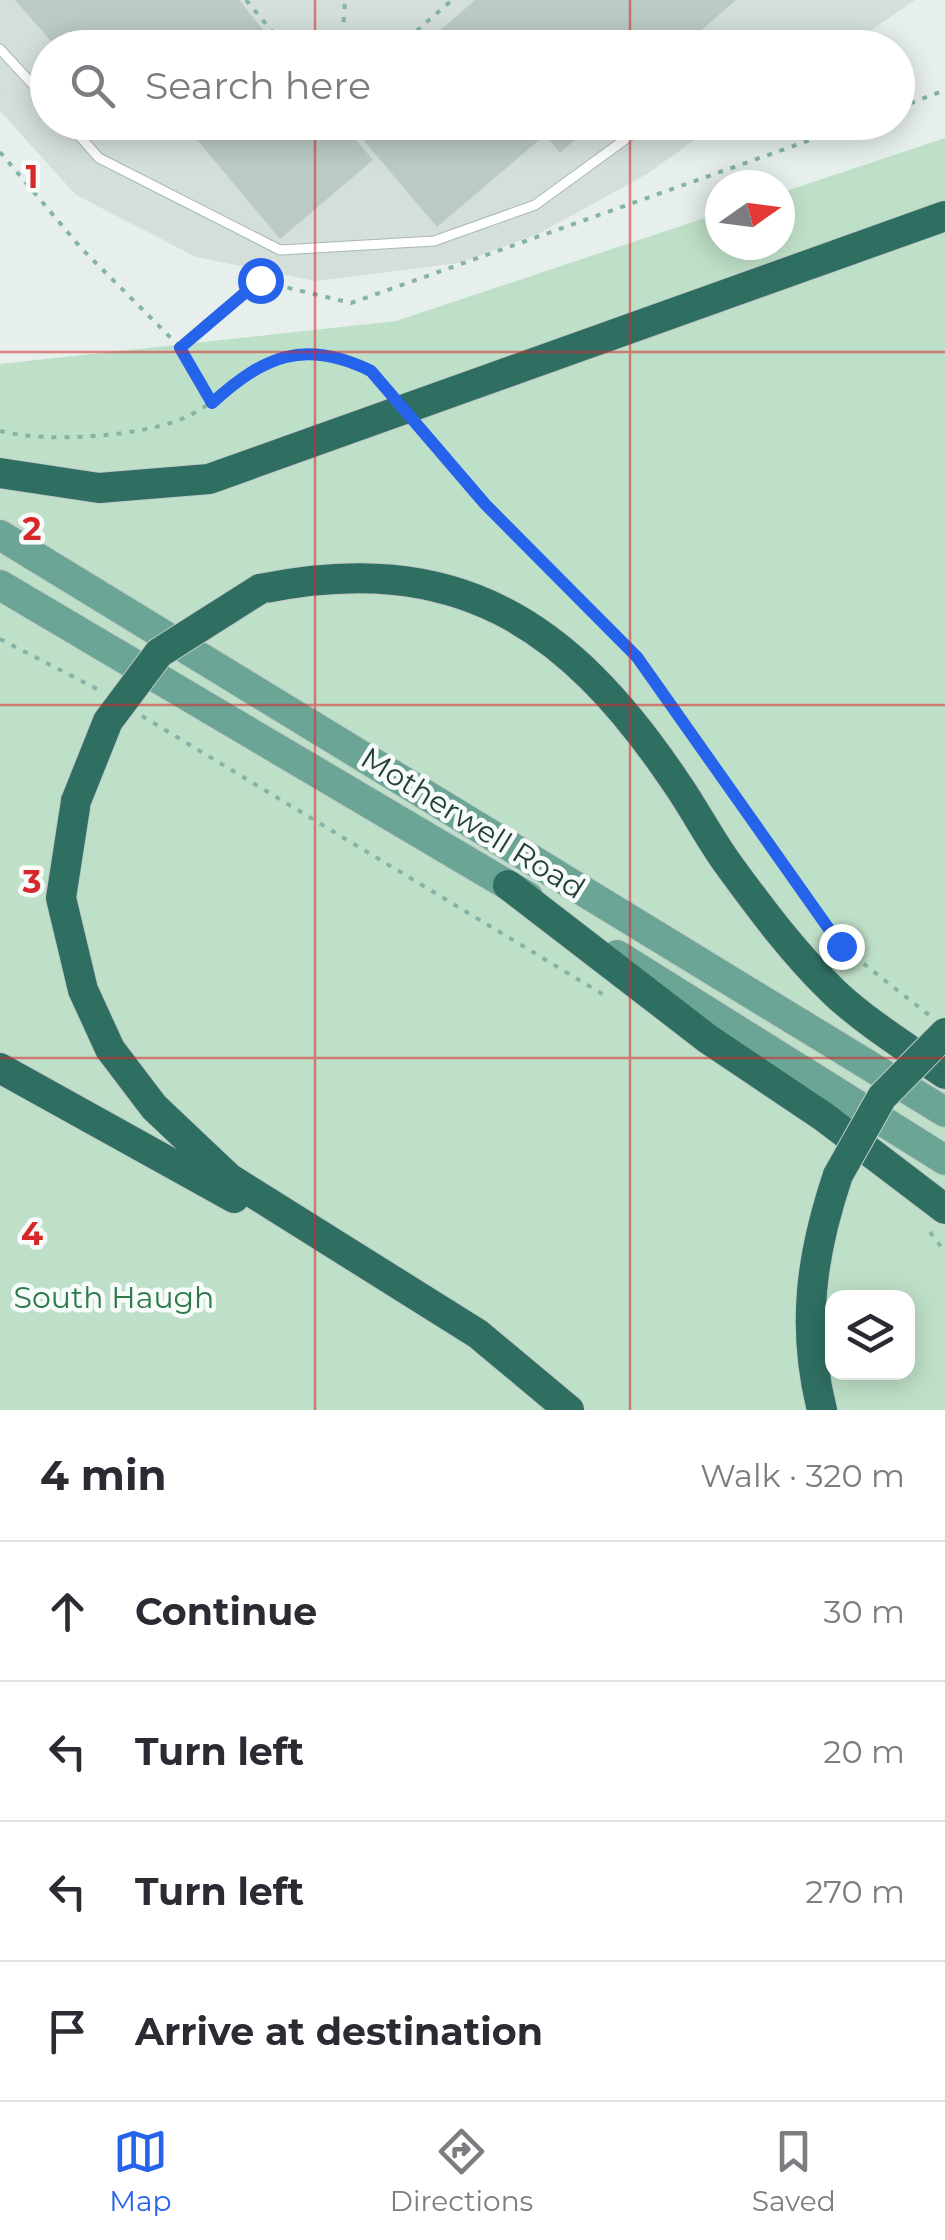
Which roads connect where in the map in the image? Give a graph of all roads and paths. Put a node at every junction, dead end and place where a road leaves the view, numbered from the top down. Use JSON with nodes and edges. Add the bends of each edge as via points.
{"nodes":[{"id":1,"x":246,"y":0,"type":"edge"},
{"id":2,"x":345,"y":0,"type":"edge"},
{"id":3,"x":452,"y":0,"type":"edge"},
{"id":4,"x":271,"y":30,"type":"edge"},
{"id":5,"x":343,"y":30,"type":"edge"},
{"id":6,"x":418,"y":30,"type":"edge"},
{"id":7,"x":0,"y":49,"type":"edge"},
{"id":8,"x":30,"y":82,"type":"edge"},
{"id":9,"x":945,"y":90,"type":"edge"},
{"id":10,"x":915,"y":101,"type":"edge"},
{"id":11,"x":83,"y":140,"type":"edge"},
{"id":12,"x":624,"y":140,"type":"edge"},
{"id":13,"x":811,"y":140,"type":"edge"},
{"id":14,"x":0,"y":152,"type":"edge"},
{"id":15,"x":945,"y":216,"type":"edge"},
{"id":16,"x":180,"y":348,"type":"junction"},
{"id":17,"x":212,"y":403,"type":"junction"},
{"id":18,"x":0,"y":431,"type":"edge"},
{"id":19,"x":0,"y":472,"type":"edge"},
{"id":20,"x":0,"y":535,"type":"edge"},
{"id":21,"x":0,"y":585,"type":"edge"},
{"id":22,"x":0,"y":639,"type":"edge"},
{"id":23,"x":114,"y":699,"type":"dead end"},
{"id":24,"x":130,"y":709,"type":"dead end"},
{"id":25,"x":508,"y":884,"type":"junction"},
{"id":26,"x":613,"y":1001,"type":"dead end"},
{"id":27,"x":938,"y":1024,"type":"edge"},
{"id":28,"x":0,"y":1068,"type":"edge"},
{"id":29,"x":945,"y":1074,"type":"edge"},
{"id":30,"x":945,"y":1112,"type":"edge"},
{"id":31,"x":945,"y":1160,"type":"edge"},
{"id":32,"x":935,"y":1218,"type":"edge"},
{"id":33,"x":945,"y":1252,"type":"edge"},
{"id":34,"x":391,"y":1282,"type":"junction"},
{"id":35,"x":568,"y":1410,"type":"edge"},
{"id":36,"x":822,"y":1410,"type":"edge"}],
"edges":[{"from":1,"to":4,"type":"path"},
{"from":2,"to":5,"type":"path"},
{"from":3,"to":6,"type":"path"},
{"from":7,"to":8,"type":"lane"},
{"from":9,"to":10,"type":"path"},
{"from":11,"to":12,"type":"lane","via":[[99,158],[280,250],[434,242],[535,205]]},
{"from":13,"to":16,"type":"path","via":[[351,304],[260,280]]},
{"from":14,"to":16,"type":"path","via":[[81,248]]},
{"from":15,"to":19,"type":"highway","via":[[209,478],[99,488]]},
{"from":16,"to":17,"type":"path"},
{"from":17,"to":18,"type":"path","via":[[179,420],[104,436]]},
{"from":17,"to":27,"type":"path","bridge":true,"via":[[257,366],[301,353],[371,371],[485,504],[637,657],[841,946]]},
{"from":20,"to":30,"type":"main road","name":"Motherwell Road"},
{"from":21,"to":25,"type":"main road","name":"Motherwell Road"},
{"from":22,"to":23,"type":"path"},
{"from":24,"to":26,"type":"path"},
{"from":25,"to":31,"type":"main road","name":"Motherwell Road"},
{"from":25,"to":32,"type":"highway","via":[[708,1039],[824,1117]]},
{"from":27,"to":36,"type":"highway","bridge":true,"via":[[882,1097],[838,1175],[822,1224],[808,1337]]},
{"from":28,"to":34,"type":"highway"},
{"from":29,"to":34,"type":"highway","bridge":true,"via":[[836,994],[726,862],[625,714],[568,652],[516,614],[451,591],[377,577],[317,578],[260,590],[159,653],[108,721],[76,801],[61,898],[83,990],[110,1049],[154,1107],[228,1178]]},
{"from":32,"to":33,"type":"path"},
{"from":34,"to":35,"type":"highway","via":[[478,1334]]}]}
